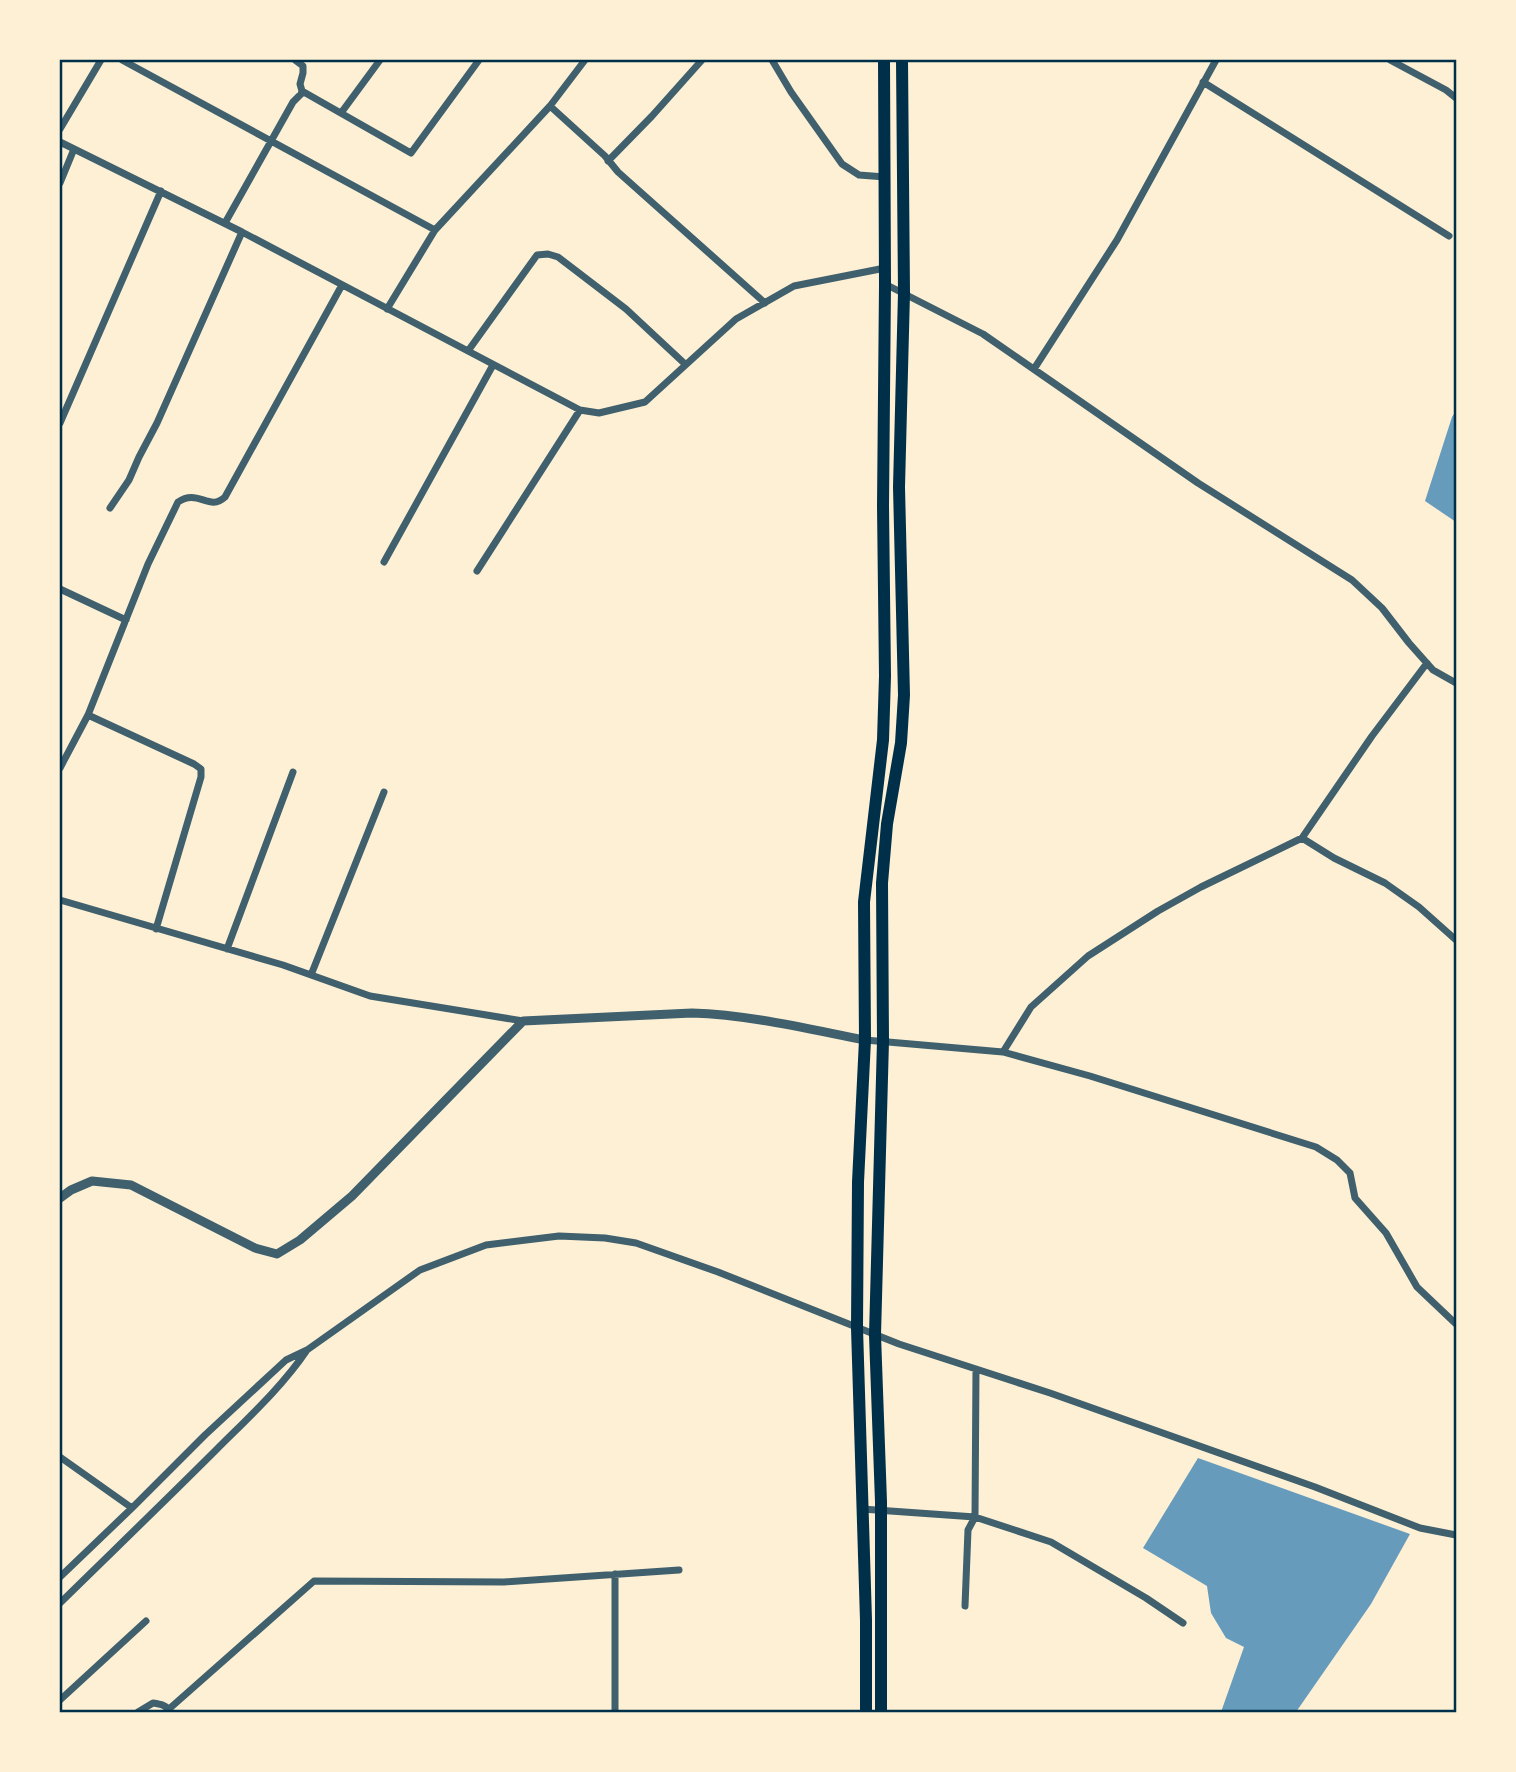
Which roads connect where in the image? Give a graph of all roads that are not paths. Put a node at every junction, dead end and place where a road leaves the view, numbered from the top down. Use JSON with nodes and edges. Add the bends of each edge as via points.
{"nodes":[{"id":1,"x":101,"y":60,"type":"edge"},
{"id":2,"x":122,"y":60,"type":"edge"},
{"id":3,"x":295,"y":60,"type":"edge"},
{"id":4,"x":380,"y":60,"type":"edge"},
{"id":5,"x":479,"y":60,"type":"edge"},
{"id":6,"x":585,"y":60,"type":"edge"},
{"id":7,"x":702,"y":60,"type":"edge"},
{"id":8,"x":772,"y":60,"type":"edge"},
{"id":9,"x":884,"y":60,"type":"edge"},
{"id":10,"x":902,"y":60,"type":"edge"},
{"id":11,"x":1216,"y":60,"type":"edge"},
{"id":12,"x":1390,"y":60,"type":"edge"},
{"id":13,"x":1203,"y":82,"type":"junction"},
{"id":14,"x":302,"y":91,"type":"junction"},
{"id":15,"x":1457,"y":98,"type":"edge"},
{"id":16,"x":550,"y":106,"type":"junction"},
{"id":17,"x":341,"y":113,"type":"junction"},
{"id":18,"x":60,"y":129,"type":"edge"},
{"id":19,"x":271,"y":141,"type":"junction"},
{"id":20,"x":60,"y":142,"type":"edge"},
{"id":21,"x":74,"y":149,"type":"junction"},
{"id":22,"x":608,"y":160,"type":"junction"},
{"id":23,"x":885,"y":177,"type":"junction"},
{"id":24,"x":60,"y":183,"type":"edge"},
{"id":25,"x":160,"y":191,"type":"junction"},
{"id":26,"x":225,"y":223,"type":"junction"},
{"id":27,"x":435,"y":230,"type":"junction"},
{"id":28,"x":242,"y":232,"type":"junction"},
{"id":29,"x":1449,"y":236,"type":"dead end"},
{"id":30,"x":885,"y":268,"type":"junction"},
{"id":31,"x":885,"y":284,"type":"junction"},
{"id":32,"x":342,"y":285,"type":"junction"},
{"id":33,"x":904,"y":293,"type":"junction"},
{"id":34,"x":765,"y":303,"type":"junction"},
{"id":35,"x":387,"y":309,"type":"junction"},
{"id":36,"x":468,"y":351,"type":"junction"},
{"id":37,"x":685,"y":364,"type":"junction"},
{"id":38,"x":493,"y":365,"type":"junction"},
{"id":39,"x":1034,"y":369,"type":"junction"},
{"id":40,"x":580,"y":410,"type":"junction"},
{"id":41,"x":60,"y":423,"type":"edge"},
{"id":42,"x":110,"y":508,"type":"dead end"},
{"id":43,"x":384,"y":562,"type":"dead end"},
{"id":44,"x":477,"y":571,"type":"dead end"},
{"id":45,"x":60,"y":589,"type":"edge"},
{"id":46,"x":126,"y":620,"type":"junction"},
{"id":47,"x":1427,"y":663,"type":"junction"},
{"id":48,"x":1457,"y":683,"type":"edge"},
{"id":49,"x":88,"y":715,"type":"junction"},
{"id":50,"x":60,"y":768,"type":"edge"},
{"id":51,"x":293,"y":772,"type":"dead end"},
{"id":52,"x":384,"y":792,"type":"dead end"},
{"id":53,"x":1302,"y":838,"type":"junction"},
{"id":54,"x":60,"y":900,"type":"edge"},
{"id":55,"x":156,"y":929,"type":"junction"},
{"id":56,"x":1457,"y":940,"type":"edge"},
{"id":57,"x":227,"y":949,"type":"junction"},
{"id":58,"x":311,"y":975,"type":"junction"},
{"id":59,"x":523,"y":1021,"type":"junction"},
{"id":60,"x":865,"y":1040,"type":"junction"},
{"id":61,"x":883,"y":1041,"type":"junction"},
{"id":62,"x":1003,"y":1052,"type":"junction"},
{"id":63,"x":60,"y":1198,"type":"edge"},
{"id":64,"x":1457,"y":1324,"type":"edge"},
{"id":65,"x":857,"y":1328,"type":"junction"},
{"id":66,"x":875,"y":1335,"type":"junction"},
{"id":67,"x":307,"y":1350,"type":"junction"},
{"id":68,"x":976,"y":1369,"type":"junction"},
{"id":69,"x":60,"y":1457,"type":"edge"},
{"id":70,"x":132,"y":1508,"type":"junction"},
{"id":71,"x":862,"y":1509,"type":"junction"},
{"id":72,"x":881,"y":1510,"type":"junction"},
{"id":73,"x":975,"y":1517,"type":"junction"},
{"id":74,"x":1457,"y":1535,"type":"edge"},
{"id":75,"x":679,"y":1570,"type":"dead end"},
{"id":76,"x":615,"y":1574,"type":"junction"},
{"id":77,"x":60,"y":1577,"type":"edge"},
{"id":78,"x":60,"y":1603,"type":"edge"},
{"id":79,"x":965,"y":1606,"type":"dead end"},
{"id":80,"x":146,"y":1621,"type":"dead end"},
{"id":81,"x":1183,"y":1623,"type":"dead end"},
{"id":82,"x":60,"y":1700,"type":"edge"},
{"id":83,"x":169,"y":1711,"type":"edge"},
{"id":84,"x":138,"y":1713,"type":"edge"},
{"id":85,"x":615,"y":1713,"type":"edge"},
{"id":86,"x":866,"y":1713,"type":"edge"},
{"id":87,"x":881,"y":1713,"type":"edge"}],
"edges":[{"from":1,"to":18,"type":"street"},
{"from":2,"to":19,"type":"street"},
{"from":3,"to":14,"type":"street","via":[[303,66]]},
{"from":4,"to":17,"type":"street"},
{"from":5,"to":17,"type":"street","via":[[411,153]]},
{"from":6,"to":16,"type":"street"},
{"from":7,"to":22,"type":"street"},
{"from":8,"to":23,"type":"street","via":[[842,164],[859,175]]},
{"from":9,"to":23,"type":"highway"},
{"from":10,"to":33,"type":"highway"},
{"from":11,"to":13,"type":"street"},
{"from":12,"to":15,"type":"street"},
{"from":13,"to":29,"type":"street"},
{"from":13,"to":39,"type":"street","via":[[1117,240]]},
{"from":14,"to":17,"type":"street"},
{"from":14,"to":19,"type":"street"},
{"from":16,"to":22,"type":"street"},
{"from":16,"to":27,"type":"street"},
{"from":19,"to":26,"type":"street"},
{"from":19,"to":27,"type":"street"},
{"from":20,"to":21,"type":"street"},
{"from":21,"to":24,"type":"street"},
{"from":21,"to":25,"type":"street"},
{"from":22,"to":34,"type":"street"},
{"from":23,"to":30,"type":"highway"},
{"from":25,"to":26,"type":"street"},
{"from":25,"to":41,"type":"street"},
{"from":26,"to":28,"type":"street"},
{"from":27,"to":35,"type":"street"},
{"from":28,"to":32,"type":"street"},
{"from":28,"to":42,"type":"street","via":[[157,424]]},
{"from":30,"to":31,"type":"highway"},
{"from":30,"to":34,"type":"street","via":[[794,286]]},
{"from":31,"to":33,"type":"street"},
{"from":31,"to":60,"type":"highway","via":[[886,676],[864,902]]},
{"from":32,"to":35,"type":"street"},
{"from":32,"to":46,"type":"street","via":[[225,497],[212,503],[186,496],[178,502]]},
{"from":33,"to":39,"type":"street","via":[[984,334]]},
{"from":33,"to":61,"type":"highway","via":[[899,486],[904,695],[882,883]]},
{"from":34,"to":37,"type":"street","via":[[736,319]]},
{"from":35,"to":36,"type":"street"},
{"from":36,"to":37,"type":"street","via":[[537,255],[548,254],[626,309]]},
{"from":36,"to":38,"type":"street"},
{"from":37,"to":40,"type":"street","via":[[645,402],[599,412]]},
{"from":38,"to":40,"type":"street"},
{"from":38,"to":43,"type":"street"},
{"from":39,"to":47,"type":"street","via":[[1198,483],[1352,580]]},
{"from":40,"to":44,"type":"street"},
{"from":45,"to":46,"type":"street"},
{"from":46,"to":49,"type":"street"},
{"from":47,"to":48,"type":"street"},
{"from":47,"to":53,"type":"street"},
{"from":49,"to":50,"type":"street"},
{"from":49,"to":55,"type":"street","via":[[201,769]]},
{"from":51,"to":57,"type":"street"},
{"from":52,"to":58,"type":"street"},
{"from":53,"to":56,"type":"street","via":[[1385,883]]},
{"from":53,"to":62,"type":"street","via":[[1201,887],[1088,957],[1031,1007]]},
{"from":54,"to":55,"type":"street"},
{"from":55,"to":57,"type":"street"},
{"from":57,"to":58,"type":"street"},
{"from":58,"to":59,"type":"street","via":[[370,996]]},
{"from":59,"to":60,"type":"street","via":[[718,1014]]},
{"from":59,"to":63,"type":"street","via":[[352,1196],[276,1254],[255,1248],[131,1185],[92,1181]]},
{"from":60,"to":61,"type":"street"},
{"from":60,"to":65,"type":"highway"},
{"from":61,"to":62,"type":"street"},
{"from":61,"to":66,"type":"highway"},
{"from":62,"to":64,"type":"street","via":[[1316,1147],[1338,1160],[1350,1174],[1355,1198],[1386,1233],[1417,1287]]},
{"from":65,"to":66,"type":"street"},
{"from":65,"to":67,"type":"street","via":[[636,1242],[559,1236],[486,1245],[420,1270]]},
{"from":65,"to":71,"type":"highway"},
{"from":66,"to":68,"type":"street"},
{"from":66,"to":72,"type":"highway"},
{"from":67,"to":70,"type":"street","via":[[286,1360]]},
{"from":67,"to":78,"type":"street","via":[[255,1410]]},
{"from":68,"to":73,"type":"street"},
{"from":68,"to":74,"type":"street","via":[[1420,1528]]},
{"from":69,"to":70,"type":"street"},
{"from":70,"to":77,"type":"street"},
{"from":71,"to":72,"type":"street"},
{"from":71,"to":86,"type":"highway"},
{"from":72,"to":73,"type":"street"},
{"from":72,"to":87,"type":"highway"},
{"from":73,"to":79,"type":"street","via":[[968,1530]]},
{"from":73,"to":81,"type":"street","via":[[1051,1542]]},
{"from":75,"to":76,"type":"street"},
{"from":76,"to":83,"type":"street","via":[[504,1582],[314,1581]]},
{"from":76,"to":85,"type":"street"},
{"from":80,"to":82,"type":"street"},
{"from":83,"to":84,"type":"street","via":[[153,1703]]}]}
